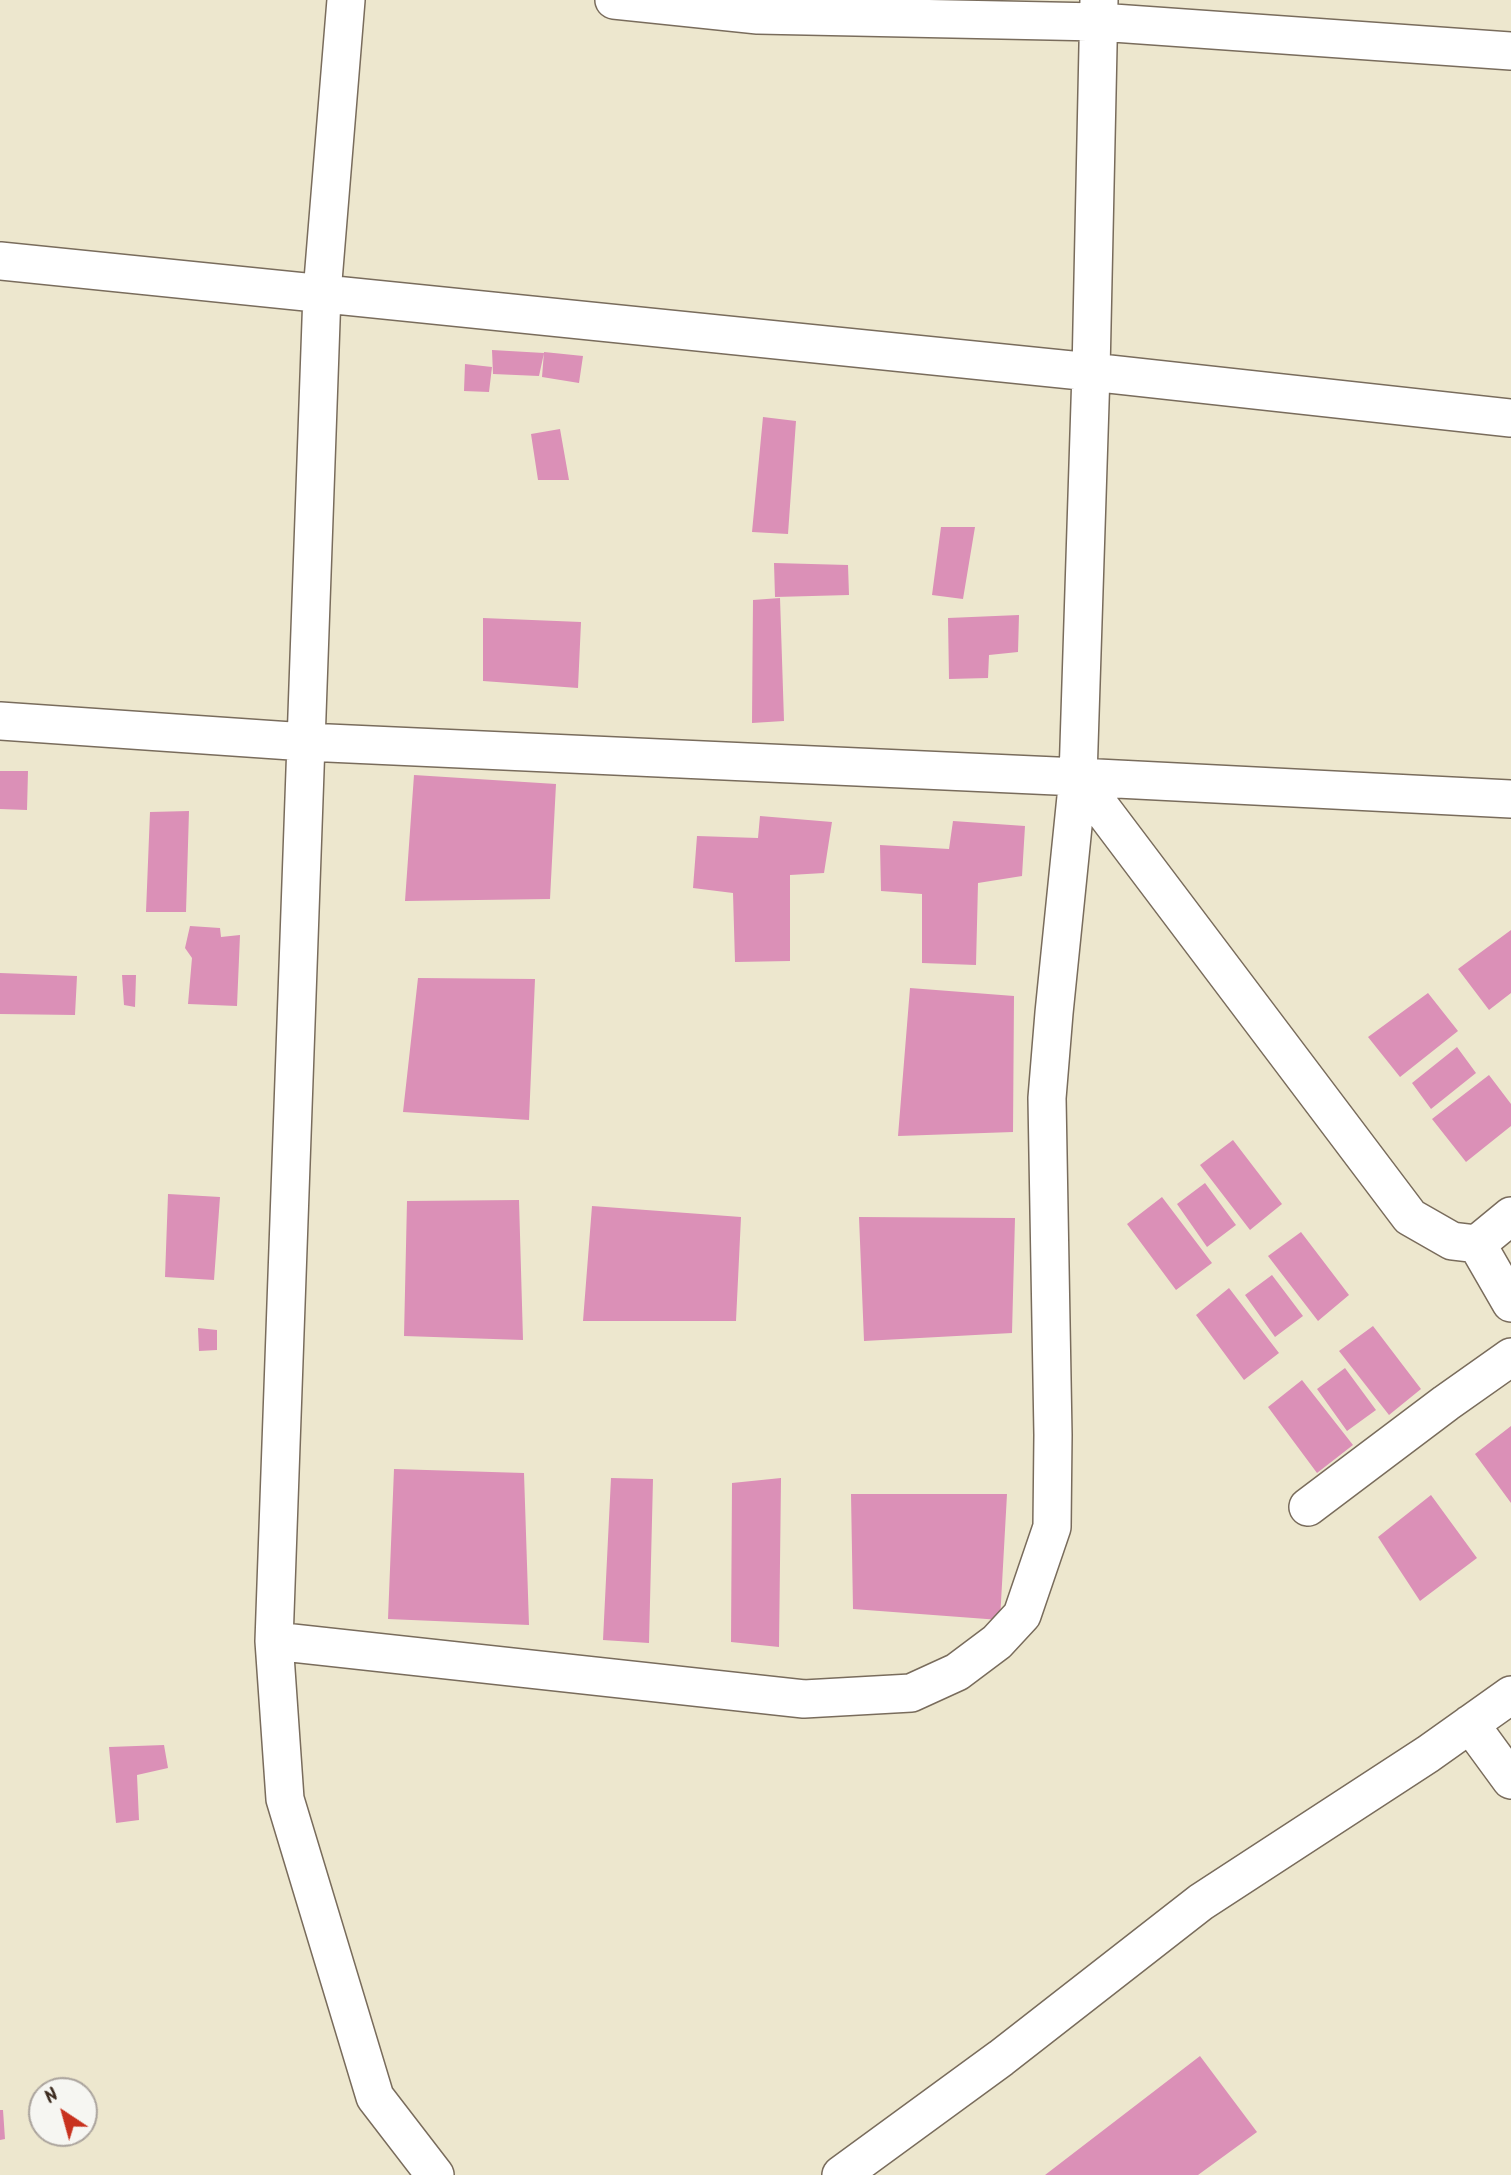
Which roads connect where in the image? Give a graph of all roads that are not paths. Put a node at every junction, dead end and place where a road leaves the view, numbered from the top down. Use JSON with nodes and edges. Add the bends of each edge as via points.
{"nodes":[{"id":1,"x":346,"y":0,"type":"edge"},
{"id":2,"x":614,"y":0,"type":"edge"},
{"id":3,"x":1099,"y":11,"type":"edge"},
{"id":4,"x":1511,"y":51,"type":"edge"},
{"id":5,"x":0,"y":261,"type":"edge"},
{"id":6,"x":322,"y":293,"type":"junction"},
{"id":7,"x":1091,"y":372,"type":"junction"},
{"id":8,"x":1511,"y":418,"type":"edge"},
{"id":9,"x":0,"y":721,"type":"edge"},
{"id":10,"x":306,"y":742,"type":"junction"},
{"id":11,"x":1078,"y":777,"type":"junction"},
{"id":12,"x":1511,"y":799,"type":"edge"},
{"id":13,"x":1511,"y":1216,"type":"edge"},
{"id":14,"x":1477,"y":1244,"type":"junction"},
{"id":15,"x":1511,"y":1303,"type":"edge"},
{"id":16,"x":1511,"y":1357,"type":"edge"},
{"id":17,"x":1308,"y":1507,"type":"dead end"},
{"id":18,"x":274,"y":1642,"type":"junction"},
{"id":19,"x":1511,"y":1695,"type":"edge"},
{"id":20,"x":1470,"y":1724,"type":"junction"},
{"id":21,"x":1511,"y":1780,"type":"edge"},
{"id":22,"x":435,"y":2175,"type":"edge"},
{"id":23,"x":841,"y":2175,"type":"edge"}],
"edges":[{"from":1,"to":6,"type":"street"},
{"from":2,"to":3,"type":"street","via":[[758,15]]},
{"from":3,"to":4,"type":"street"},
{"from":3,"to":7,"type":"street"},
{"from":5,"to":6,"type":"street"},
{"from":6,"to":7,"type":"street"},
{"from":6,"to":10,"type":"street"},
{"from":7,"to":8,"type":"street"},
{"from":7,"to":11,"type":"street"},
{"from":9,"to":10,"type":"street"},
{"from":10,"to":11,"type":"street"},
{"from":10,"to":18,"type":"street"},
{"from":11,"to":12,"type":"street"},
{"from":11,"to":14,"type":"street","via":[[1410,1217],[1452,1241]]},
{"from":11,"to":18,"type":"street","via":[[1048,1098],[1052,1527],[1022,1615],[998,1642],[957,1672],[911,1693],[804,1699]]},
{"from":13,"to":14,"type":"street"},
{"from":14,"to":15,"type":"street"},
{"from":16,"to":17,"type":"street"},
{"from":18,"to":22,"type":"street","via":[[285,1799],[375,2097]]},
{"from":19,"to":20,"type":"street"},
{"from":20,"to":21,"type":"street"},
{"from":20,"to":23,"type":"street","via":[[1202,1902],[1001,2059]]}]}
